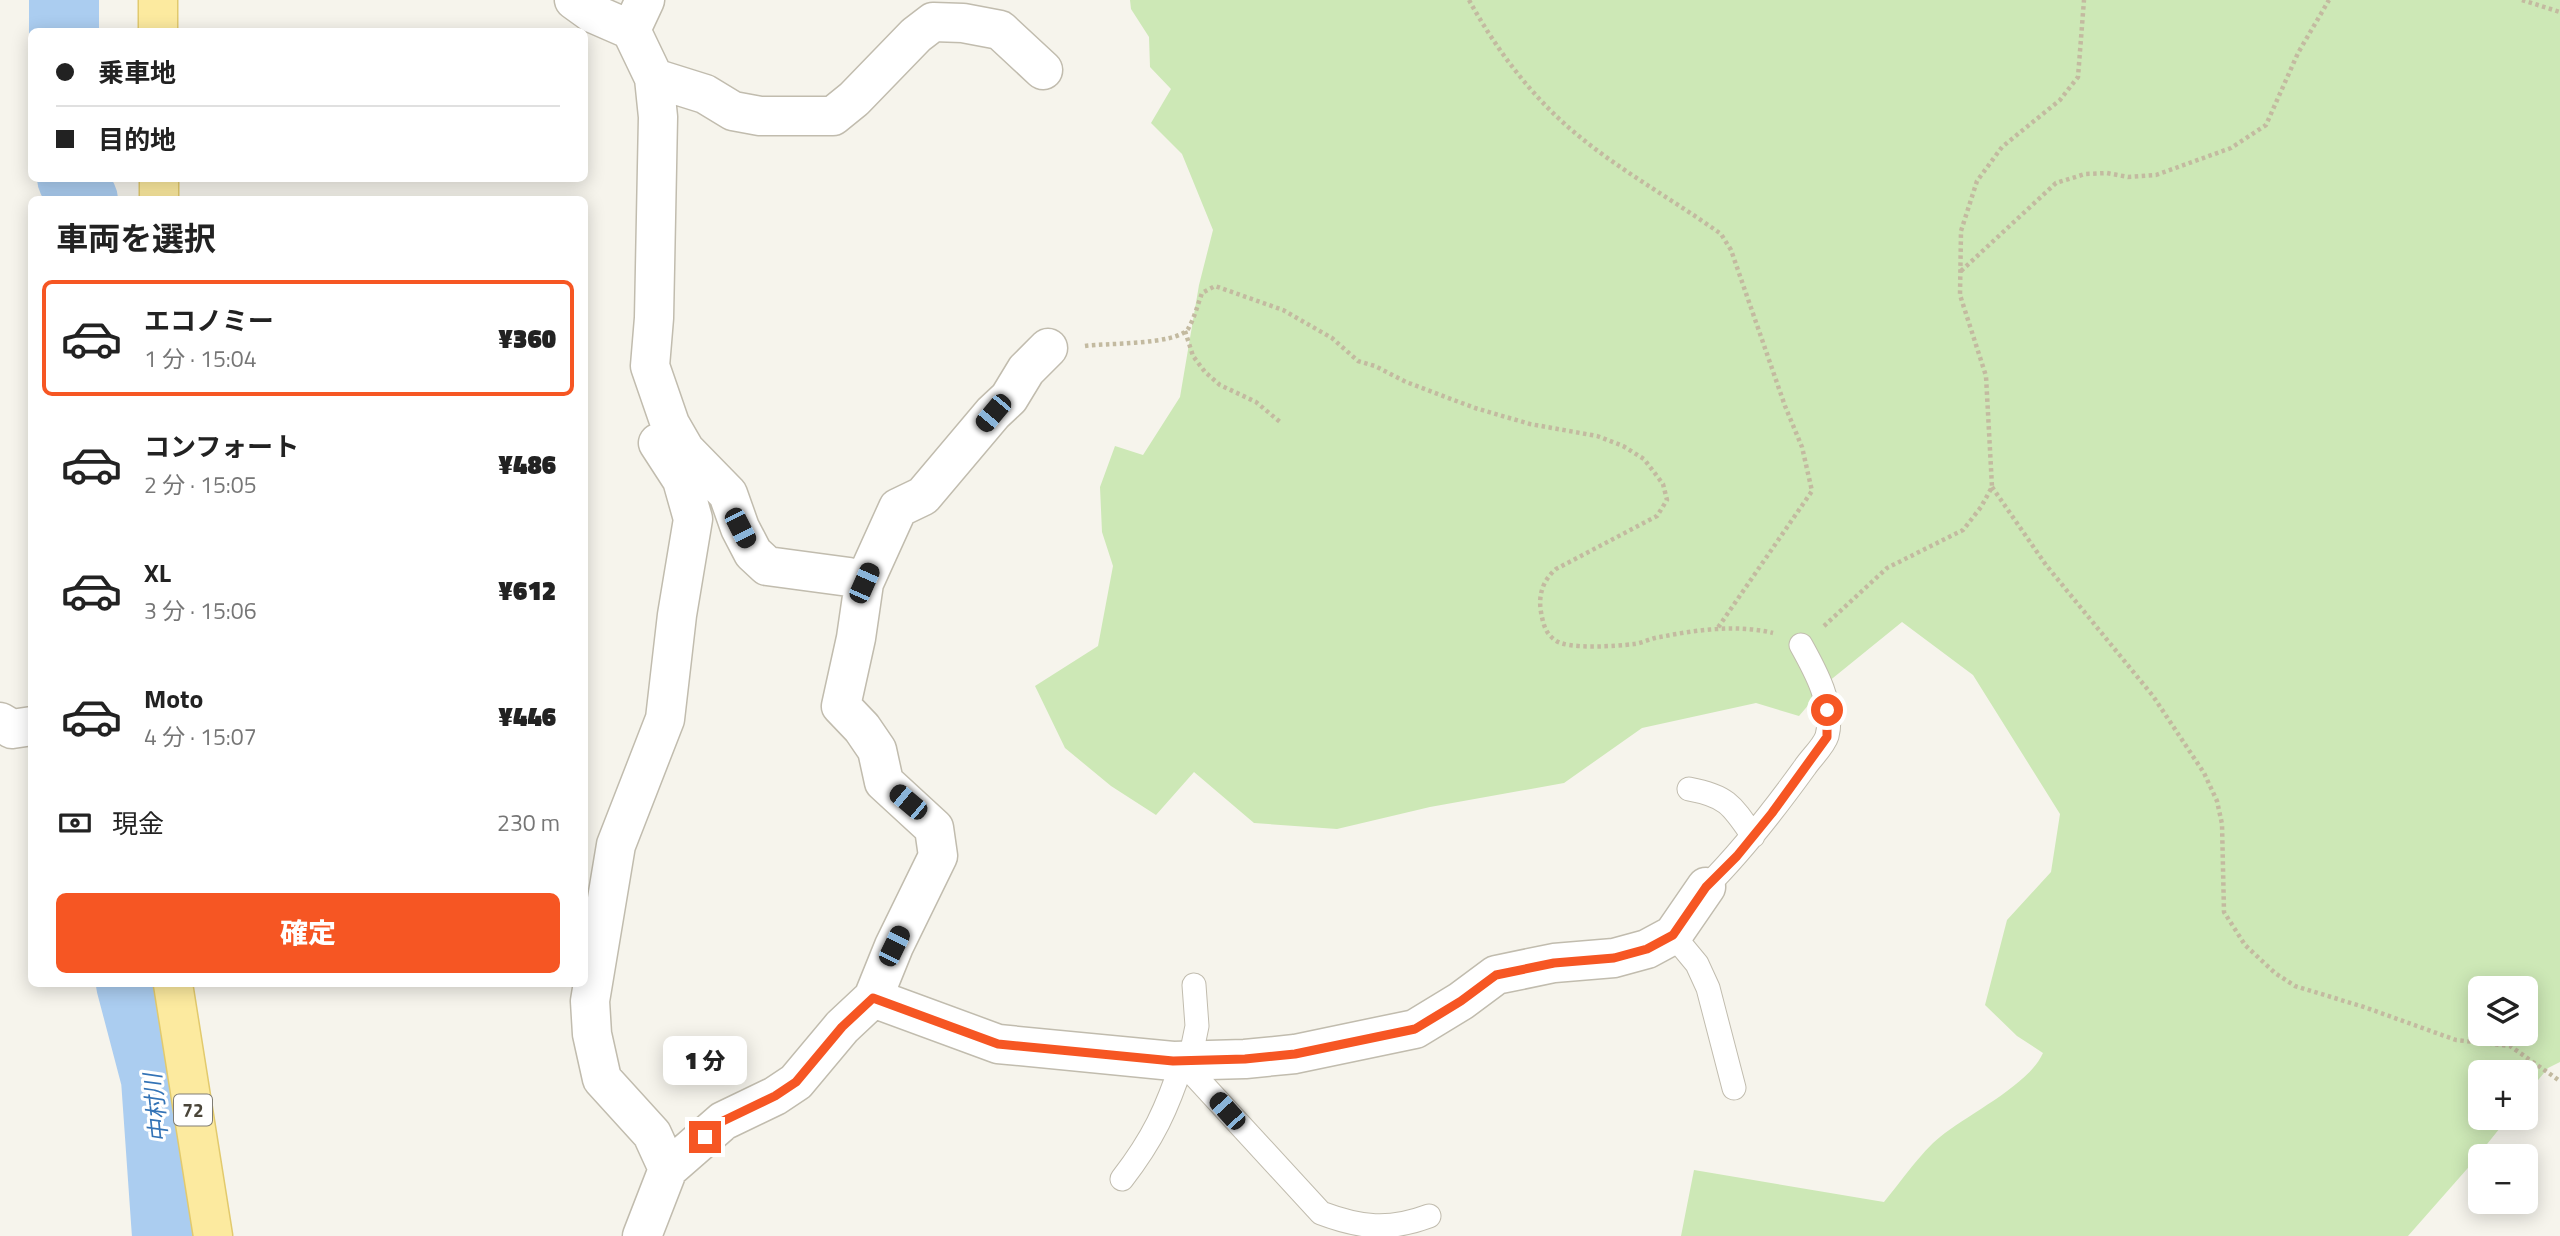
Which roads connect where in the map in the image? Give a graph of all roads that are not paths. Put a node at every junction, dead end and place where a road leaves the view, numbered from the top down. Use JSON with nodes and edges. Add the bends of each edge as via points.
{"nodes":[{"id":1,"x":158,"y":0,"type":"edge"},
{"id":2,"x":574,"y":0,"type":"edge"},
{"id":3,"x":638,"y":15,"type":"edge"},
{"id":4,"x":158,"y":28,"type":"edge"},
{"id":5,"x":1043,"y":70,"type":"dead end"},
{"id":6,"x":654,"y":78,"type":"junction"},
{"id":7,"x":1048,"y":348,"type":"road end"},
{"id":8,"x":650,"y":366,"type":"junction"},
{"id":9,"x":864,"y":583,"type":"junction"},
{"id":10,"x":1801,"y":645,"type":"road end"},
{"id":11,"x":0,"y":722,"type":"edge"},
{"id":12,"x":28,"y":727,"type":"edge"},
{"id":13,"x":1689,"y":789,"type":"dead end"},
{"id":14,"x":1753,"y":836,"type":"junction"},
{"id":15,"x":1706,"y":887,"type":"joint"},
{"id":16,"x":1673,"y":935,"type":"junction"},
{"id":17,"x":1194,"y":985,"type":"dead end"},
{"id":18,"x":173,"y":987,"type":"edge"},
{"id":19,"x":873,"y":998,"type":"junction"},
{"id":20,"x":1186,"y":1060,"type":"junction"},
{"id":21,"x":1734,"y":1088,"type":"dead end"},
{"id":22,"x":668,"y":1169,"type":"junction"},
{"id":23,"x":1122,"y":1179,"type":"dead end"},
{"id":24,"x":1429,"y":1216,"type":"dead end"},
{"id":25,"x":213,"y":1236,"type":"edge"},
{"id":26,"x":642,"y":1236,"type":"edge"}],
"edges":[{"from":1,"to":4,"type":"main road"},
{"from":2,"to":3,"type":"street","via":[[592,13]]},
{"from":3,"to":6,"type":"street"},
{"from":5,"to":6,"type":"street","via":[[1000,30],[933,22],[833,116],[760,116],[733,111],[705,93]]},
{"from":6,"to":8,"type":"street","via":[[658,117]]},
{"from":7,"to":9,"type":"street","via":[[923,496],[898,508]]},
{"from":8,"to":9,"type":"street","via":[[670,425],[685,450],[727,494],[753,553],[767,566],[822,572]]},
{"from":8,"to":22,"type":"street","via":[[647,406],[658,444],[682,481],[693,519],[665,719],[616,845],[590,1000],[602,1079],[652,1134]]},
{"from":9,"to":19,"type":"street","via":[[841,706],[877,750],[884,782],[934,828],[938,856]]},
{"from":10,"to":14,"type":"lane","via":[[1819,677],[1827,710],[1827,737]]},
{"from":11,"to":12,"type":"street","via":[[12,729]]},
{"from":13,"to":14,"type":"lane","via":[[1714,794],[1734,807]]},
{"from":14,"to":15,"type":"lane"},
{"from":15,"to":16,"type":"street"},
{"from":16,"to":20,"type":"street","via":[[1647,949],[1614,958],[1554,963],[1496,975],[1415,1029],[1295,1054]]},
{"from":16,"to":21,"type":"lane","via":[[1697,964],[1707,988]]},
{"from":17,"to":20,"type":"lane","via":[[1197,1026]]},
{"from":18,"to":25,"type":"main road","number":"72"},
{"from":19,"to":20,"type":"street","via":[[998,1044]]},
{"from":19,"to":22,"type":"street","via":[[796,1082],[723,1121]]},
{"from":20,"to":23,"type":"lane","via":[[1143,1153]]},
{"from":20,"to":24,"type":"lane","via":[[1195,1076],[1321,1213],[1376,1226],[1405,1225]]},
{"from":22,"to":26,"type":"street"}]}
